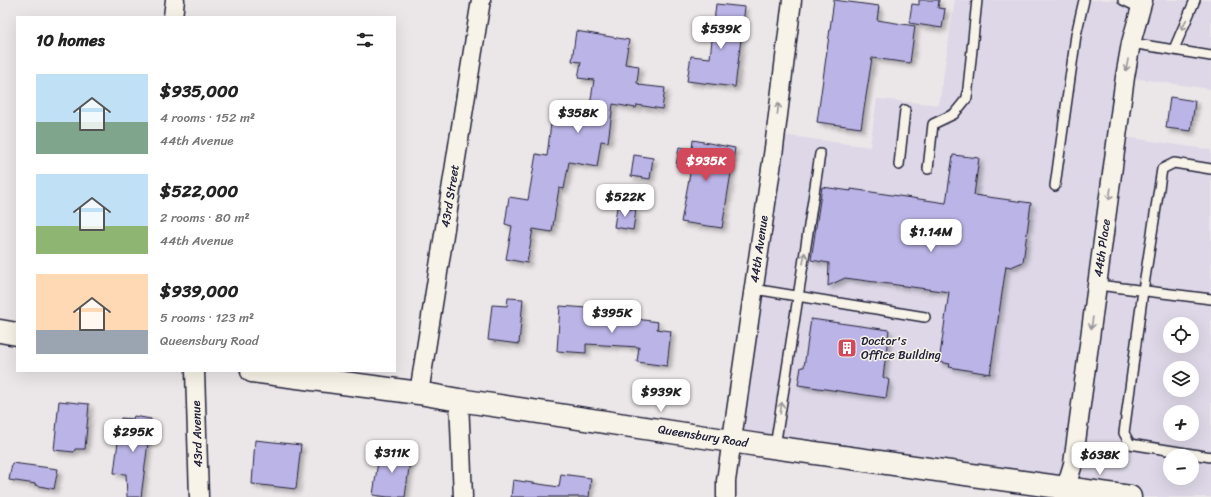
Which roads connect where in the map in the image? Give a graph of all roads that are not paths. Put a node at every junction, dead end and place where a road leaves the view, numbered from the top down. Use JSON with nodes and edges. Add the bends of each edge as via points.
{"nodes":[{"id":1,"x":175,"y":0,"type":"edge"},
{"id":2,"x":481,"y":0,"type":"edge"},
{"id":3,"x":792,"y":0,"type":"edge"},
{"id":4,"x":977,"y":0,"type":"edge"},
{"id":5,"x":1084,"y":0,"type":"edge"},
{"id":6,"x":1124,"y":0,"type":"edge"},
{"id":7,"x":1195,"y":0,"type":"edge"},
{"id":8,"x":1142,"y":4,"type":"edge"},
{"id":9,"x":173,"y":16,"type":"edge"},
{"id":10,"x":1131,"y":43,"type":"junction"},
{"id":11,"x":1174,"y":49,"type":"junction"},
{"id":12,"x":1211,"y":56,"type":"edge"},
{"id":13,"x":905,"y":110,"type":"dead end"},
{"id":14,"x":820,"y":154,"type":"dead end"},
{"id":15,"x":899,"y":165,"type":"dead end"},
{"id":16,"x":928,"y":169,"type":"dead end"},
{"id":17,"x":1211,"y":169,"type":"edge"},
{"id":18,"x":1055,"y":186,"type":"dead end"},
{"id":19,"x":1098,"y":285,"type":"junction"},
{"id":20,"x":754,"y":290,"type":"junction"},
{"id":21,"x":1143,"y":290,"type":"junction"},
{"id":22,"x":798,"y":297,"type":"junction"},
{"id":23,"x":1211,"y":299,"type":"edge"},
{"id":24,"x":925,"y":317,"type":"dead end"},
{"id":25,"x":0,"y":331,"type":"edge"},
{"id":26,"x":16,"y":334,"type":"edge"},
{"id":27,"x":195,"y":372,"type":"edge"},
{"id":28,"x":260,"y":372,"type":"edge"},
{"id":29,"x":419,"y":393,"type":"junction"},
{"id":30,"x":459,"y":400,"type":"junction"},
{"id":31,"x":732,"y":441,"type":"junction"},
{"id":32,"x":775,"y":447,"type":"junction"},
{"id":33,"x":1211,"y":457,"type":"edge"},
{"id":34,"x":1065,"y":493,"type":"edge"},
{"id":35,"x":199,"y":497,"type":"edge"},
{"id":36,"x":463,"y":497,"type":"edge"},
{"id":37,"x":726,"y":497,"type":"edge"},
{"id":38,"x":1123,"y":497,"type":"edge"}],
"edges":[{"from":1,"to":9,"type":"street"},
{"from":2,"to":29,"type":"street","name":"43rd Street"},
{"from":20,"to":3,"type":"street","name":"44th Avenue","one_way":true},
{"from":4,"to":16,"type":"lane","via":[[967,98],[954,114],[933,124]]},
{"from":5,"to":18,"type":"lane","via":[[1076,35]]},
{"from":6,"to":8,"type":"lane"},
{"from":7,"to":11,"type":"lane","one_way":true},
{"from":8,"to":10,"type":"street","name":"44th Place"},
{"from":10,"to":11,"type":"lane"},
{"from":10,"to":19,"type":"street","name":"44th Place","one_way":true},
{"from":11,"to":12,"type":"lane"},
{"from":13,"to":15,"type":"lane"},
{"from":22,"to":14,"type":"lane","one_way":true},
{"from":17,"to":21,"type":"lane","via":[[1174,163],[1162,169]]},
{"from":19,"to":21,"type":"lane"},
{"from":19,"to":34,"type":"street","name":"44th Place","one_way":true,"via":[[1073,464]]},
{"from":20,"to":22,"type":"lane"},
{"from":20,"to":31,"type":"street","name":"44th Avenue"},
{"from":21,"to":23,"type":"lane"},
{"from":21,"to":33,"type":"lane","via":[[1124,433],[1130,444]]},
{"from":22,"to":24,"type":"lane"},
{"from":32,"to":22,"type":"lane","one_way":true},
{"from":25,"to":26,"type":"street"},
{"from":27,"to":35,"type":"street","name":"43rd Avenue"},
{"from":28,"to":29,"type":"street","name":"Queensbury Road"},
{"from":29,"to":30,"type":"street","name":"Queensbury Road"},
{"from":30,"to":31,"type":"street","name":"Queensbury Road"},
{"from":30,"to":36,"type":"street"},
{"from":31,"to":32,"type":"street","name":"Queensbury Road"},
{"from":31,"to":37,"type":"street","name":"44th Avenue"},
{"from":32,"to":34,"type":"street","name":"Queensbury Road"},
{"from":34,"to":38,"type":"street","name":"Queensbury Road"}]}
